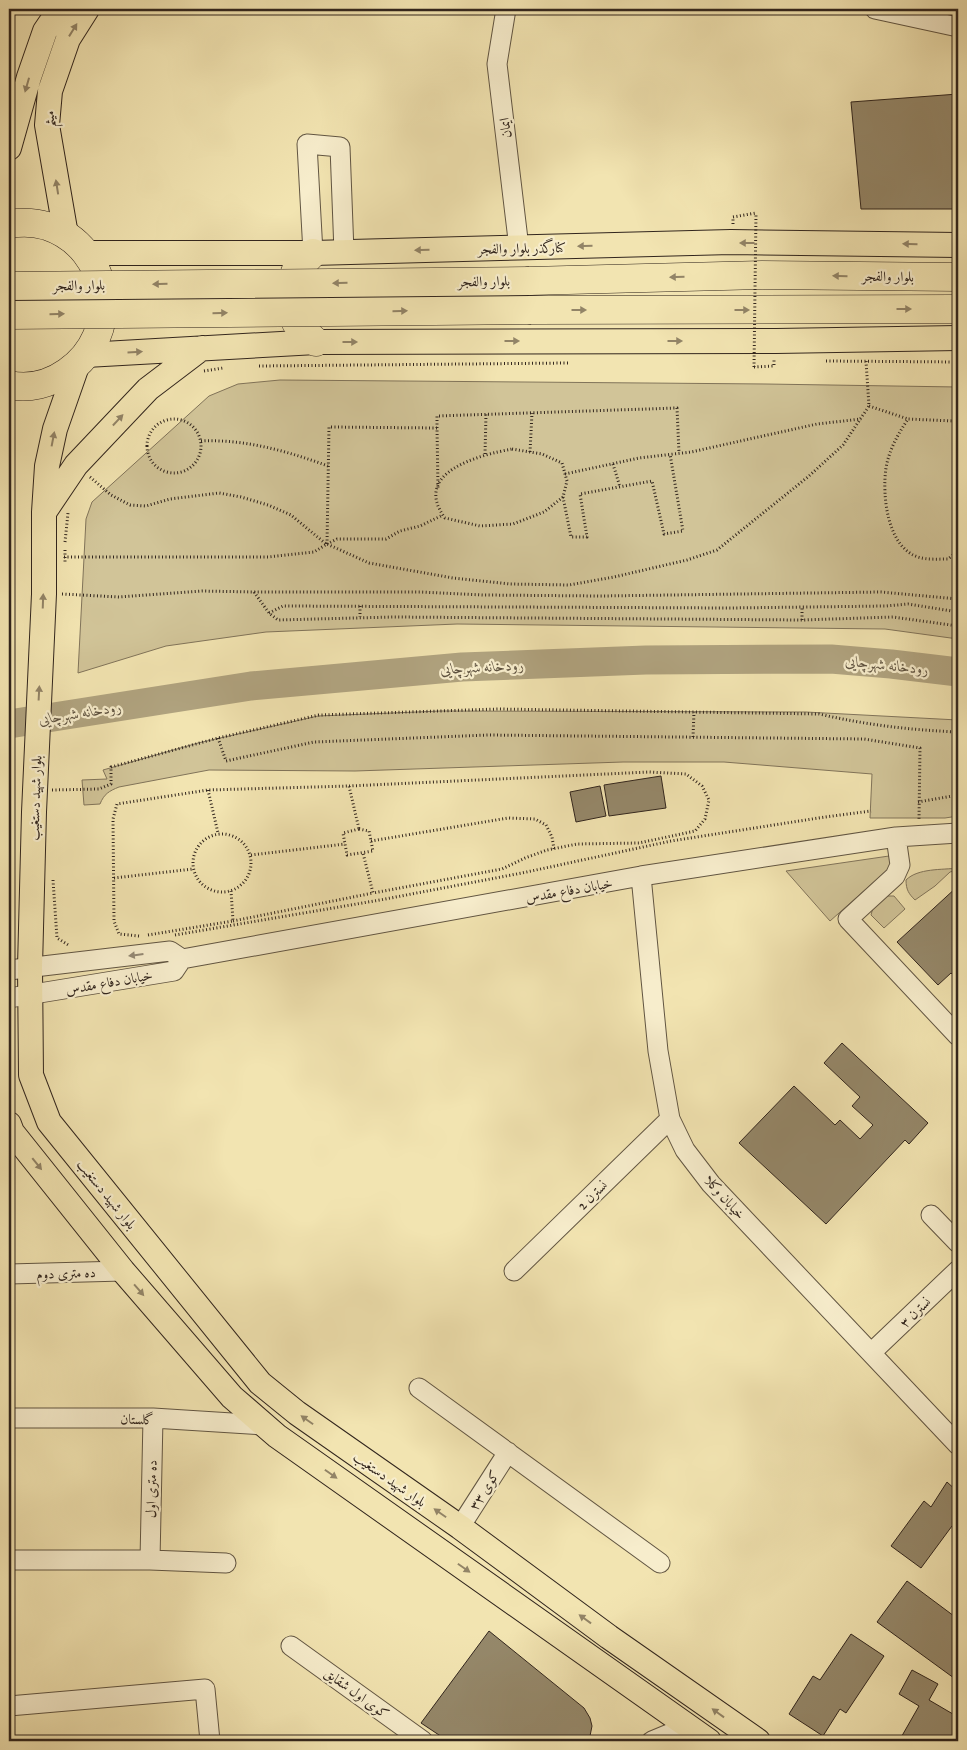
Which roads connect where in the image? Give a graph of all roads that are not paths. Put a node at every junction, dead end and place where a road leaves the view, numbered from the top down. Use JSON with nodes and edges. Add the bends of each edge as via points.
{"nodes":[{"id":1,"x":60,"y":9,"type":"edge"},
{"id":2,"x":87,"y":9,"type":"edge"},
{"id":3,"x":506,"y":9,"type":"edge"},
{"id":4,"x":875,"y":9,"type":"edge"},
{"id":5,"x":958,"y":27,"type":"edge"},
{"id":6,"x":12,"y":122,"type":"edge"},
{"id":7,"x":9,"y":148,"type":"edge"},
{"id":8,"x":9,"y":224,"type":"edge"},
{"id":9,"x":66,"y":235,"type":"junction"},
{"id":10,"x":958,"y":245,"type":"edge"},
{"id":11,"x":519,"y":248,"type":"junction"},
{"id":12,"x":344,"y":252,"type":"junction"},
{"id":13,"x":313,"y":253,"type":"junction"},
{"id":14,"x":86,"y":254,"type":"junction"},
{"id":15,"x":958,"y":277,"type":"edge"},
{"id":16,"x":9,"y":286,"type":"edge"},
{"id":17,"x":958,"y":309,"type":"edge"},
{"id":18,"x":9,"y":315,"type":"edge"},
{"id":19,"x":958,"y":338,"type":"edge"},
{"id":20,"x":316,"y":342,"type":"junction"},
{"id":21,"x":202,"y":360,"type":"junction"},
{"id":22,"x":82,"y":361,"type":"junction"},
{"id":23,"x":9,"y":385,"type":"edge"},
{"id":24,"x":44,"y":512,"type":"junction"},
{"id":25,"x":958,"y":833,"type":"edge"},
{"id":26,"x":896,"y":837,"type":"junction"},
{"id":27,"x":642,"y":876,"type":"junction"},
{"id":28,"x":182,"y":959,"type":"junction"},
{"id":29,"x":19,"y":969,"type":"edge"},
{"id":30,"x":20,"y":996,"type":"edge"},
{"id":31,"x":958,"y":1036,"type":"edge"},
{"id":32,"x":670,"y":1119,"type":"junction"},
{"id":33,"x":10,"y":1130,"type":"edge"},
{"id":34,"x":931,"y":1215,"type":"dead end"},
{"id":35,"x":958,"y":1243,"type":"edge"},
{"id":36,"x":958,"y":1270,"type":"edge"},
{"id":37,"x":123,"y":1271,"type":"junction"},
{"id":38,"x":514,"y":1271,"type":"dead end"},
{"id":39,"x":9,"y":1274,"type":"edge"},
{"id":40,"x":871,"y":1353,"type":"junction"},
{"id":41,"x":419,"y":1388,"type":"dead end"},
{"id":42,"x":9,"y":1418,"type":"edge"},
{"id":43,"x":152,"y":1418,"type":"junction"},
{"id":44,"x":264,"y":1425,"type":"junction"},
{"id":45,"x":958,"y":1445,"type":"edge"},
{"id":46,"x":508,"y":1452,"type":"junction"},
{"id":47,"x":460,"y":1528,"type":"junction"},
{"id":48,"x":9,"y":1560,"type":"edge"},
{"id":49,"x":150,"y":1560,"type":"junction"},
{"id":50,"x":226,"y":1563,"type":"dead end"},
{"id":51,"x":660,"y":1563,"type":"dead end"},
{"id":52,"x":291,"y":1646,"type":"dead end"},
{"id":53,"x":9,"y":1706,"type":"edge"},
{"id":54,"x":693,"y":1734,"type":"edge"},
{"id":55,"x":210,"y":1741,"type":"edge"},
{"id":56,"x":423,"y":1741,"type":"edge"},
{"id":57,"x":652,"y":1741,"type":"edge"},
{"id":58,"x":709,"y":1741,"type":"edge"},
{"id":59,"x":758,"y":1741,"type":"edge"}],
"edges":[{"from":1,"to":6,"type":"main road","name":"میثم","one_way":true,"via":[[45,30]]},
{"from":9,"to":2,"type":"main road","name":"میثم","one_way":true,"via":[[47,125],[50,91],[68,39]]},
{"from":3,"to":11,"type":"street","name":"ایمان","via":[[497,64]]},
{"from":4,"to":5,"type":"street"},
{"from":6,"to":7,"type":"main road","name":"میثم"},
{"from":8,"to":9,"type":"highway","via":[[26,222],[47,226]]},
{"from":9,"to":14,"type":"highway"},
{"from":10,"to":11,"type":"main road","name":"کنارگذر بلوار والفجر","one_way":true,"via":[[732,242]]},
{"from":11,"to":12,"type":"main road","name":"کنارگذر بلوار والفجر","one_way":true},
{"from":12,"to":13,"type":"main road","name":"کنارگذر بلوار والفجر"},
{"from":12,"to":13,"type":"street","via":[[340,147],[307,144]]},
{"from":13,"to":14,"type":"main road","name":"کنارگذر بلوار والفجر"},
{"from":13,"to":20,"type":"highway","via":[[295,272],[289,299],[296,323]]},
{"from":14,"to":22,"type":"highway","via":[[98,274],[104,297],[102,321],[94,343]]},
{"from":15,"to":16,"type":"highway","name":"بلوار والفجر","one_way":true,"bridge":true,"via":[[762,275],[529,281]]},
{"from":18,"to":17,"type":"highway","one_way":true,"bridge":true},
{"from":20,"to":19,"type":"main road","one_way":true,"via":[[865,351]]},
{"from":20,"to":21,"type":"main road"},
{"from":22,"to":21,"type":"main road","one_way":true},
{"from":24,"to":21,"type":"main road","one_way":true,"via":[[87,471],[148,389]]},
{"from":22,"to":23,"type":"highway","via":[[59,378],[39,385]]},
{"from":24,"to":22,"type":"main road","name":"بلوار شهید دستغیب","one_way":true,"via":[[47,466],[55,429]]},
{"from":29,"to":24,"type":"main road","name":"بلوار شهید دستغیب","one_way":true,"via":[[45,795],[41,650],[59,594]]},
{"from":25,"to":26,"type":"street","name":"خیابان دفاع مقدس"},
{"from":26,"to":27,"type":"street","name":"خیابان دفاع مقدس"},
{"from":26,"to":31,"type":"street","via":[[900,865],[895,876],[848,919]]},
{"from":27,"to":28,"type":"street","name":"خیابان دفاع مقدس"},
{"from":27,"to":32,"type":"street","name":"خیابان وکلا","via":[[658,1051]]},
{"from":28,"to":29,"type":"street","name":"خیابان دفاع مقدس","one_way":true,"via":[[170,951]]},
{"from":28,"to":30,"type":"street","name":"خیابان دفاع مقدس","via":[[174,971]]},
{"from":29,"to":30,"type":"main road","name":"بلوار شهید دستغیب"},
{"from":47,"to":30,"type":"main road","name":"بلوار شهید دستغیب","one_way":true,"via":[[297,1414],[260,1383],[49,1122],[31,1075]]},
{"from":32,"to":38,"type":"street","name":"نسترن 2"},
{"from":32,"to":40,"type":"street","name":"خیابان وکلا","via":[[685,1150],[710,1184]]},
{"from":33,"to":37,"type":"main road","one_way":true},
{"from":34,"to":35,"type":"street"},
{"from":36,"to":40,"type":"street","name":"نسترن ۳"},
{"from":37,"to":39,"type":"street","name":"ده متری دوم"},
{"from":37,"to":44,"type":"main road","one_way":true,"via":[[232,1397]]},
{"from":40,"to":45,"type":"street","name":"خیابان وکلا"},
{"from":41,"to":46,"type":"street"},
{"from":42,"to":43,"type":"street","name":"گلستان"},
{"from":43,"to":44,"type":"street","name":"گلستان"},
{"from":43,"to":49,"type":"street","name":"ده متری اول"},
{"from":44,"to":54,"type":"main road","one_way":true},
{"from":46,"to":47,"type":"street","name":"کوی ۳۳"},
{"from":46,"to":51,"type":"street"},
{"from":59,"to":47,"type":"main road","name":"بلوار شهید دستغیب","one_way":true,"via":[[608,1637]]},
{"from":48,"to":49,"type":"street"},
{"from":49,"to":50,"type":"street"},
{"from":52,"to":56,"type":"street","name":"کوی اول شقایق"},
{"from":53,"to":55,"type":"street","via":[[205,1689]]},
{"from":54,"to":57,"type":"street"},
{"from":54,"to":58,"type":"main road"}]}
